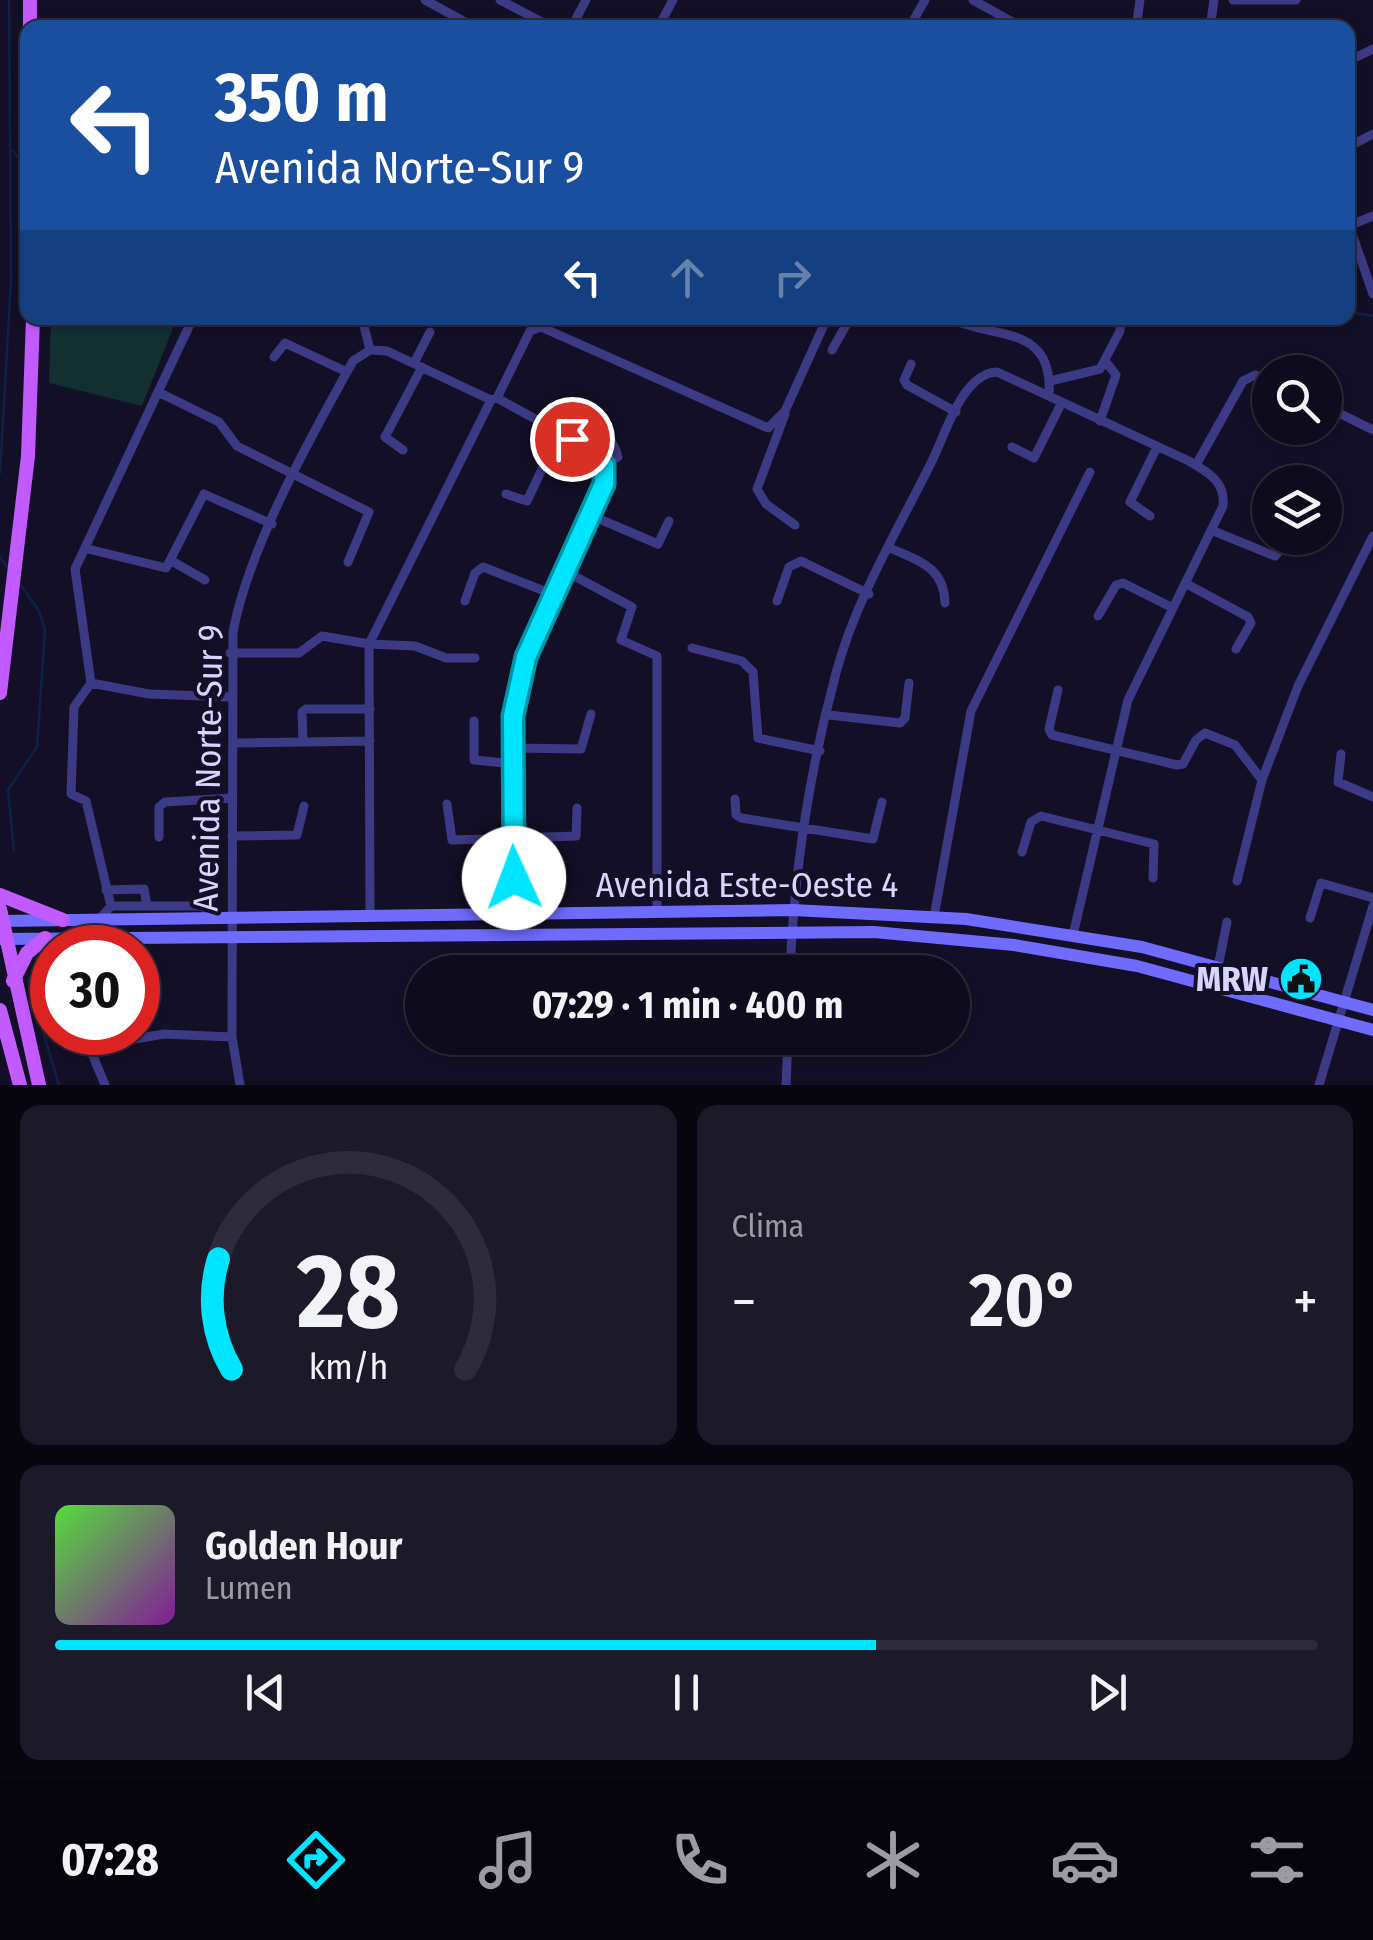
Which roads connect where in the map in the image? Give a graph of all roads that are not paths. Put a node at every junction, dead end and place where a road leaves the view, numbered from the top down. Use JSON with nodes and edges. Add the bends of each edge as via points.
{"nodes":[{"id":1,"x":426,"y":0,"type":"edge"},
{"id":2,"x":500,"y":0,"type":"edge"},
{"id":3,"x":973,"y":0,"type":"edge"},
{"id":4,"x":1233,"y":0,"type":"edge"},
{"id":5,"x":1296,"y":0,"type":"edge"},
{"id":6,"x":462,"y":20,"type":"edge"},
{"id":7,"x":537,"y":20,"type":"edge"},
{"id":8,"x":1009,"y":20,"type":"edge"},
{"id":9,"x":1355,"y":245,"type":"edge"},
{"id":10,"x":1373,"y":294,"type":"edge"},
{"id":11,"x":33,"y":325,"type":"edge"},
{"id":12,"x":190,"y":325,"type":"edge"},
{"id":13,"x":364,"y":325,"type":"edge"},
{"id":14,"x":825,"y":325,"type":"edge"},
{"id":15,"x":846,"y":325,"type":"edge"},
{"id":16,"x":972,"y":325,"type":"edge"},
{"id":17,"x":1120,"y":325,"type":"edge"},
{"id":18,"x":430,"y":332,"type":"dead end"},
{"id":19,"x":370,"y":350,"type":"junction"},
{"id":20,"x":832,"y":350,"type":"dead end"},
{"id":21,"x":274,"y":357,"type":"dead end"},
{"id":22,"x":1106,"y":362,"type":"junction"},
{"id":23,"x":911,"y":364,"type":"dead end"},
{"id":24,"x":418,"y":365,"type":"junction"},
{"id":25,"x":347,"y":372,"type":"junction"},
{"id":26,"x":1252,"y":377,"type":"edge"},
{"id":27,"x":1050,"y":381,"type":"junction"},
{"id":28,"x":158,"y":392,"type":"junction"},
{"id":29,"x":1049,"y":396,"type":"junction"},
{"id":30,"x":494,"y":399,"type":"junction"},
{"id":31,"x":1062,"y":402,"type":"junction"},
{"id":32,"x":785,"y":411,"type":"junction"},
{"id":33,"x":956,"y":412,"type":"junction"},
{"id":34,"x":1342,"y":414,"type":"edge"},
{"id":35,"x":1100,"y":421,"type":"junction"},
{"id":36,"x":1373,"y":430,"type":"edge"},
{"id":37,"x":559,"y":433,"type":"junction"},
{"id":38,"x":572,"y":439,"type":"junction"},
{"id":39,"x":1157,"y":446,"type":"junction"},
{"id":40,"x":1012,"y":447,"type":"dead end"},
{"id":41,"x":402,"y":450,"type":"dead end"},
{"id":42,"x":1196,"y":465,"type":"junction"},
{"id":43,"x":604,"y":466,"type":"junction"},
{"id":44,"x":1090,"y":472,"type":"dead end"},
{"id":45,"x":296,"y":475,"type":"junction"},
{"id":46,"x":506,"y":494,"type":"dead end"},
{"id":47,"x":590,"y":515,"type":"junction"},
{"id":48,"x":1150,"y":516,"type":"dead end"},
{"id":49,"x":669,"y":521,"type":"dead end"},
{"id":50,"x":272,"y":524,"type":"junction"},
{"id":51,"x":794,"y":525,"type":"dead end"},
{"id":52,"x":1211,"y":530,"type":"junction"},
{"id":53,"x":1373,"y":536,"type":"edge"},
{"id":54,"x":1252,"y":546,"type":"edge"},
{"id":55,"x":888,"y":547,"type":"junction"},
{"id":56,"x":88,"y":548,"type":"junction"},
{"id":57,"x":170,"y":560,"type":"junction"},
{"id":58,"x":348,"y":562,"type":"dead end"},
{"id":59,"x":563,"y":570,"type":"junction"},
{"id":60,"x":205,"y":580,"type":"dead end"},
{"id":61,"x":1185,"y":584,"type":"junction"},
{"id":62,"x":552,"y":594,"type":"junction"},
{"id":63,"x":868,"y":594,"type":"junction"},
{"id":64,"x":464,"y":601,"type":"dead end"},
{"id":65,"x":777,"y":601,"type":"dead end"},
{"id":66,"x":944,"y":602,"type":"dead end"},
{"id":67,"x":1173,"y":608,"type":"junction"},
{"id":68,"x":1098,"y":616,"type":"dead end"},
{"id":69,"x":369,"y":644,"type":"junction"},
{"id":70,"x":692,"y":648,"type":"dead end"},
{"id":71,"x":1236,"y":649,"type":"dead end"},
{"id":72,"x":230,"y":654,"type":"junction"},
{"id":73,"x":475,"y":658,"type":"dead end"},
{"id":74,"x":91,"y":683,"type":"junction"},
{"id":75,"x":909,"y":683,"type":"dead end"},
{"id":76,"x":1058,"y":690,"type":"dead end"},
{"id":77,"x":0,"y":692,"type":"edge"},
{"id":78,"x":231,"y":697,"type":"junction"},
{"id":79,"x":370,"y":709,"type":"junction"},
{"id":80,"x":592,"y":714,"type":"dead end"},
{"id":81,"x":829,"y":714,"type":"junction"},
{"id":82,"x":474,"y":721,"type":"dead end"},
{"id":83,"x":303,"y":741,"type":"junction"},
{"id":84,"x":370,"y":741,"type":"junction"},
{"id":85,"x":233,"y":743,"type":"junction"},
{"id":86,"x":515,"y":748,"type":"junction"},
{"id":87,"x":820,"y":751,"type":"junction"},
{"id":88,"x":1115,"y":751,"type":"junction"},
{"id":89,"x":1342,"y":754,"type":"dead end"},
{"id":90,"x":514,"y":764,"type":"junction"},
{"id":91,"x":1262,"y":780,"type":"junction"},
{"id":92,"x":1373,"y":797,"type":"edge"},
{"id":93,"x":232,"y":798,"type":"junction"},
{"id":94,"x":735,"y":799,"type":"dead end"},
{"id":95,"x":882,"y":802,"type":"dead end"},
{"id":96,"x":447,"y":804,"type":"dead end"},
{"id":97,"x":304,"y":806,"type":"dead end"},
{"id":98,"x":577,"y":808,"type":"dead end"},
{"id":99,"x":1096,"y":828,"type":"junction"},
{"id":100,"x":805,"y":829,"type":"junction"},
{"id":101,"x":232,"y":836,"type":"junction"},
{"id":102,"x":159,"y":838,"type":"dead end"},
{"id":103,"x":512,"y":841,"type":"junction"},
{"id":104,"x":1022,"y":852,"type":"dead end"},
{"id":105,"x":1153,"y":878,"type":"dead end"},
{"id":106,"x":1237,"y":881,"type":"dead end"},
{"id":107,"x":106,"y":890,"type":"junction"},
{"id":108,"x":0,"y":895,"type":"edge"},
{"id":109,"x":1373,"y":902,"type":"edge"},
{"id":110,"x":112,"y":906,"type":"junction"},
{"id":111,"x":147,"y":906,"type":"junction"},
{"id":112,"x":793,"y":910,"type":"junction"},
{"id":113,"x":658,"y":912,"type":"junction"},
{"id":114,"x":370,"y":915,"type":"junction"},
{"id":115,"x":516,"y":915,"type":"junction"},
{"id":116,"x":0,"y":917,"type":"edge"},
{"id":117,"x":934,"y":917,"type":"junction"},
{"id":118,"x":1310,"y":918,"type":"dead end"},
{"id":119,"x":213,"y":919,"type":"junction"},
{"id":120,"x":233,"y":919,"type":"junction"},
{"id":121,"x":56,"y":920,"type":"junction"},
{"id":122,"x":98,"y":921,"type":"junction"},
{"id":123,"x":1228,"y":922,"type":"dead end"},
{"id":124,"x":792,"y":934,"type":"junction"},
{"id":125,"x":1073,"y":935,"type":"junction"},
{"id":126,"x":30,"y":938,"type":"edge"},
{"id":127,"x":160,"y":938,"type":"edge"},
{"id":128,"x":234,"y":938,"type":"junction"},
{"id":129,"x":1368,"y":938,"type":"edge"},
{"id":130,"x":2,"y":939,"type":"edge"},
{"id":131,"x":30,"y":951,"type":"edge"},
{"id":132,"x":791,"y":955,"type":"edge"},
{"id":133,"x":0,"y":966,"type":"edge"},
{"id":134,"x":1218,"y":967,"type":"junction"},
{"id":135,"x":13,"y":982,"type":"junction"},
{"id":136,"x":1344,"y":1002,"type":"junction"},
{"id":137,"x":0,"y":1010,"type":"edge"},
{"id":138,"x":1373,"y":1010,"type":"edge"},
{"id":139,"x":1338,"y":1020,"type":"junction"},
{"id":140,"x":1373,"y":1030,"type":"edge"},
{"id":141,"x":0,"y":1032,"type":"edge"},
{"id":142,"x":232,"y":1037,"type":"junction"},
{"id":143,"x":787,"y":1055,"type":"edge"},
{"id":144,"x":17,"y":1085,"type":"edge"},
{"id":145,"x":29,"y":1085,"type":"edge"},
{"id":146,"x":39,"y":1085,"type":"edge"},
{"id":147,"x":105,"y":1085,"type":"edge"},
{"id":148,"x":240,"y":1085,"type":"edge"},
{"id":149,"x":786,"y":1085,"type":"edge"},
{"id":150,"x":1319,"y":1085,"type":"edge"}],
"edges":[{"from":1,"to":6,"type":"street"},
{"from":2,"to":7,"type":"street"},
{"from":3,"to":8,"type":"street"},
{"from":4,"to":5,"type":"street"},
{"from":9,"to":10,"type":"street"},
{"from":11,"to":77,"type":"main road","via":[[28,456]]},
{"from":12,"to":28,"type":"street"},
{"from":13,"to":19,"type":"street"},
{"from":14,"to":32,"type":"street"},
{"from":15,"to":20,"type":"street"},
{"from":16,"to":27,"type":"street","via":[[1025,340],[1044,361]]},
{"from":17,"to":22,"type":"street"},
{"from":18,"to":24,"type":"street"},
{"from":19,"to":24,"type":"street"},
{"from":19,"to":25,"type":"street","name":"Avenida Norte-Sur 9"},
{"from":21,"to":25,"type":"street","via":[[285,343]]},
{"from":22,"to":27,"type":"street"},
{"from":22,"to":35,"type":"street","via":[[1116,375]]},
{"from":23,"to":33,"type":"street","via":[[907,385]]},
{"from":24,"to":30,"type":"street"},
{"from":24,"to":41,"type":"street","via":[[384,437]]},
{"from":25,"to":45,"type":"street","name":"Avenida Norte-Sur 9"},
{"from":26,"to":42,"type":"street","via":[[1243,381]]},
{"from":27,"to":29,"type":"street"},
{"from":28,"to":45,"type":"street","via":[[219,422],[237,446]]},
{"from":28,"to":56,"type":"street"},
{"from":29,"to":31,"type":"street"},
{"from":29,"to":33,"type":"street","via":[[987,372]]},
{"from":30,"to":32,"type":"street","via":[[530,331],[541,326],[763,429]]},
{"from":30,"to":37,"type":"street"},
{"from":30,"to":69,"type":"street"},
{"from":31,"to":35,"type":"street"},
{"from":31,"to":40,"type":"street","via":[[1034,458]]},
{"from":32,"to":51,"type":"street","via":[[757,489]]},
{"from":33,"to":55,"type":"street"},
{"from":34,"to":36,"type":"street"},
{"from":35,"to":39,"type":"street"},
{"from":37,"to":38,"type":"street"},
{"from":37,"to":46,"type":"street","via":[[526,501]]},
{"from":38,"to":43,"type":"street"},
{"from":38,"to":43,"type":"street","via":[[579,428],[607,436],[618,457]]},
{"from":39,"to":42,"type":"street"},
{"from":39,"to":48,"type":"street","via":[[1130,502]]},
{"from":42,"to":52,"type":"street","via":[[1218,481],[1224,496]]},
{"from":43,"to":47,"type":"street"},
{"from":44,"to":117,"type":"street","via":[[970,711]]},
{"from":45,"to":50,"type":"street","name":"Avenida Norte-Sur 9"},
{"from":45,"to":58,"type":"street","via":[[368,512]]},
{"from":47,"to":49,"type":"street","via":[[658,544]]},
{"from":47,"to":59,"type":"street"},
{"from":50,"to":57,"type":"street","via":[[204,494]]},
{"from":50,"to":72,"type":"street","name":"Avenida Norte-Sur 9","via":[[241,590]]},
{"from":52,"to":54,"type":"street"},
{"from":52,"to":61,"type":"street"},
{"from":53,"to":91,"type":"street","via":[[1298,686]]},
{"from":55,"to":63,"type":"street"},
{"from":55,"to":66,"type":"street","via":[[936,570]]},
{"from":56,"to":57,"type":"street","via":[[160,570]]},
{"from":56,"to":74,"type":"street","via":[[75,568]]},
{"from":57,"to":60,"type":"street"},
{"from":59,"to":62,"type":"street"},
{"from":59,"to":113,"type":"street","via":[[632,607],[622,640],[657,656]]},
{"from":61,"to":67,"type":"street"},
{"from":61,"to":71,"type":"street","via":[[1248,617]]},
{"from":62,"to":64,"type":"street","via":[[483,567]]},
{"from":62,"to":86,"type":"street","via":[[526,657],[513,716]]},
{"from":63,"to":65,"type":"street","via":[[801,561],[789,567]]},
{"from":63,"to":81,"type":"street","via":[[836,673]]},
{"from":67,"to":68,"type":"street","via":[[1123,584]]},
{"from":67,"to":88,"type":"street","via":[[1128,700]]},
{"from":69,"to":72,"type":"street","via":[[322,636],[299,653]]},
{"from":69,"to":73,"type":"street"},
{"from":69,"to":79,"type":"street"},
{"from":70,"to":87,"type":"street","via":[[742,661],[753,672],[758,738]]},
{"from":72,"to":78,"type":"street","name":"Avenida Norte-Sur 9"},
{"from":74,"to":78,"type":"street","via":[[149,694]]},
{"from":74,"to":107,"type":"street","via":[[74,707],[71,794],[86,801]]},
{"from":75,"to":81,"type":"street","via":[[900,723]]},
{"from":76,"to":88,"type":"street","via":[[1052,734]]},
{"from":78,"to":85,"type":"street","name":"Avenida Norte-Sur 9"},
{"from":79,"to":83,"type":"street","via":[[306,710]]},
{"from":79,"to":84,"type":"street"},
{"from":80,"to":86,"type":"street","via":[[582,749]]},
{"from":81,"to":87,"type":"street"},
{"from":82,"to":90,"type":"street","via":[[474,760]]},
{"from":83,"to":84,"type":"street"},
{"from":83,"to":85,"type":"street"},
{"from":84,"to":114,"type":"street"},
{"from":85,"to":93,"type":"street","name":"Avenida Norte-Sur 9"},
{"from":86,"to":90,"type":"street"},
{"from":87,"to":100,"type":"street"},
{"from":88,"to":91,"type":"street","via":[[1177,766],[1205,733],[1236,746]]},
{"from":88,"to":99,"type":"street"},
{"from":89,"to":92,"type":"street","via":[[1338,782]]},
{"from":90,"to":103,"type":"street"},
{"from":91,"to":106,"type":"street"},
{"from":93,"to":101,"type":"street","name":"Avenida Norte-Sur 9"},
{"from":93,"to":102,"type":"street","via":[[165,802],[158,807]]},
{"from":94,"to":100,"type":"street","via":[[741,818]]},
{"from":95,"to":100,"type":"street","via":[[872,839]]},
{"from":96,"to":103,"type":"street","via":[[452,840]]},
{"from":97,"to":101,"type":"street","via":[[297,835]]},
{"from":98,"to":103,"type":"street","via":[[576,836]]},
{"from":99,"to":104,"type":"street","via":[[1040,816],[1031,822]]},
{"from":99,"to":105,"type":"street","via":[[1154,844]]},
{"from":99,"to":125,"type":"street"},
{"from":100,"to":112,"type":"street"},
{"from":101,"to":120,"type":"street","name":"Avenida Norte-Sur 9"},
{"from":103,"to":115,"type":"street"},
{"from":107,"to":110,"type":"street"},
{"from":107,"to":111,"type":"street","via":[[144,889]]},
{"from":108,"to":121,"type":"main road"},
{"from":109,"to":118,"type":"street","via":[[1321,883]]},
{"from":109,"to":129,"type":"street"},
{"from":110,"to":111,"type":"street"},
{"from":110,"to":122,"type":"street"},
{"from":111,"to":119,"type":"street","via":[[203,906]]},
{"from":112,"to":113,"type":"main road","name":"Avenida Este-Oeste 4"},
{"from":112,"to":117,"type":"main road","name":"Avenida Este-Oeste 4"},
{"from":112,"to":124,"type":"street"},
{"from":113,"to":115,"type":"main road","name":"Avenida Este-Oeste 4"},
{"from":114,"to":115,"type":"main road","name":"Avenida Este-Oeste 4"},
{"from":114,"to":120,"type":"main road","name":"Avenida Este-Oeste 4"},
{"from":116,"to":121,"type":"main road","name":"Avenida Este-Oeste 4"},
{"from":116,"to":130,"type":"main road"},
{"from":117,"to":125,"type":"main road","name":"Avenida Este-Oeste 4"},
{"from":119,"to":120,"type":"main road","name":"Avenida Este-Oeste 4"},
{"from":119,"to":122,"type":"main road","name":"Avenida Este-Oeste 4"},
{"from":120,"to":128,"type":"street","name":"Avenida Norte-Sur 9"},
{"from":121,"to":122,"type":"main road","name":"Avenida Este-Oeste 4"},
{"from":123,"to":134,"type":"street"},
{"from":124,"to":128,"type":"main road"},
{"from":124,"to":132,"type":"street"},
{"from":124,"to":139,"type":"main road","via":[[874,932],[1064,952]]},
{"from":125,"to":134,"type":"main road","name":"Avenida Este-Oeste 4"},
{"from":126,"to":130,"type":"main road"},
{"from":127,"to":128,"type":"main road"},
{"from":128,"to":142,"type":"street","name":"Avenida Norte-Sur 9"},
{"from":129,"to":136,"type":"street"},
{"from":130,"to":135,"type":"main road"},
{"from":131,"to":135,"type":"main road"},
{"from":133,"to":145,"type":"main road"},
{"from":134,"to":136,"type":"main road","name":"Avenida Este-Oeste 4"},
{"from":135,"to":146,"type":"main road"},
{"from":136,"to":138,"type":"main road","name":"Avenida Este-Oeste 4"},
{"from":136,"to":139,"type":"street"},
{"from":137,"to":144,"type":"main road"},
{"from":139,"to":140,"type":"main road"},
{"from":139,"to":150,"type":"street"},
{"from":141,"to":144,"type":"main road"},
{"from":142,"to":147,"type":"street","via":[[164,1034],[100,1044],[93,1056]]},
{"from":142,"to":148,"type":"street","name":"Avenida Norte-Sur 9"},
{"from":143,"to":149,"type":"street"}]}
